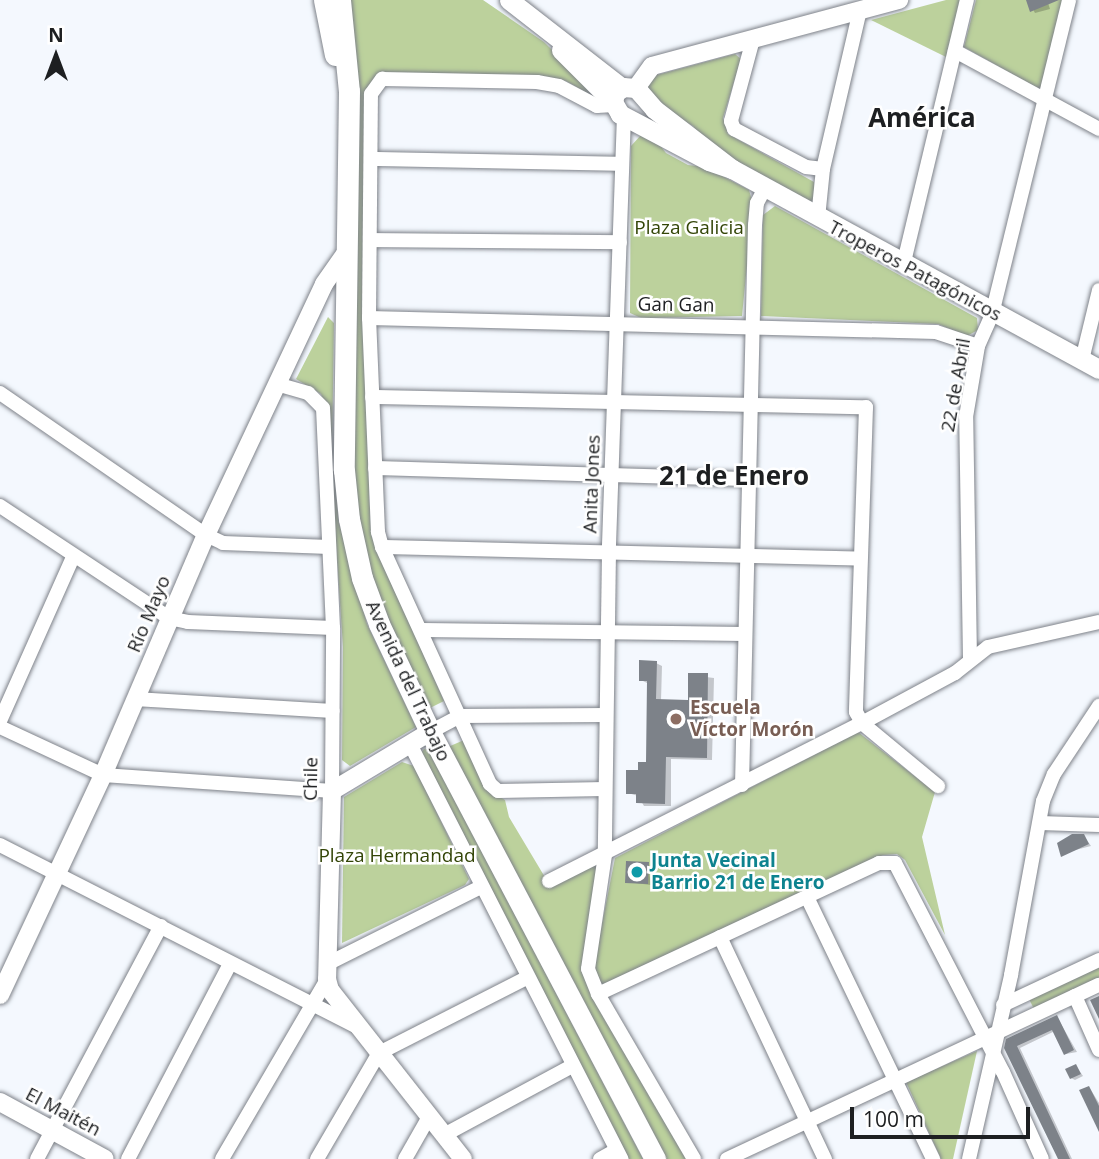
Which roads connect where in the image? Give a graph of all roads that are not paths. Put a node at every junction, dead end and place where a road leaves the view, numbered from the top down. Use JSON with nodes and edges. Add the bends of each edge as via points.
{"nodes":[{"id":1,"x":324,"y":0,"type":"edge"},
{"id":2,"x":340,"y":0,"type":"edge"},
{"id":3,"x":509,"y":0,"type":"edge"},
{"id":4,"x":899,"y":0,"type":"edge"},
{"id":5,"x":967,"y":0,"type":"edge"},
{"id":6,"x":1069,"y":0,"type":"edge"},
{"id":7,"x":860,"y":10,"type":"junction"},
{"id":8,"x":752,"y":43,"type":"junction"},
{"id":9,"x":955,"y":51,"type":"junction"},
{"id":10,"x":1046,"y":99,"type":"junction"},
{"id":11,"x":625,"y":102,"type":"junction"},
{"id":12,"x":347,"y":112,"type":"junction"},
{"id":13,"x":1099,"y":129,"type":"edge"},
{"id":14,"x":372,"y":159,"type":"junction"},
{"id":15,"x":622,"y":164,"type":"junction"},
{"id":16,"x":823,"y":169,"type":"junction"},
{"id":17,"x":765,"y":188,"type":"junction"},
{"id":18,"x":818,"y":218,"type":"junction"},
{"id":19,"x":370,"y":240,"type":"junction"},
{"id":20,"x":620,"y":242,"type":"junction"},
{"id":21,"x":345,"y":254,"type":"junction"},
{"id":22,"x":903,"y":266,"type":"junction"},
{"id":23,"x":1099,"y":290,"type":"edge"},
{"id":24,"x":992,"y":314,"type":"junction"},
{"id":25,"x":369,"y":318,"type":"junction"},
{"id":26,"x":618,"y":322,"type":"junction"},
{"id":27,"x":751,"y":326,"type":"junction"},
{"id":28,"x":978,"y":346,"type":"junction"},
{"id":29,"x":1091,"y":365,"type":"edge"},
{"id":30,"x":278,"y":384,"type":"junction"},
{"id":31,"x":0,"y":393,"type":"edge"},
{"id":32,"x":372,"y":397,"type":"junction"},
{"id":33,"x":615,"y":403,"type":"junction"},
{"id":34,"x":749,"y":405,"type":"junction"},
{"id":35,"x":375,"y":468,"type":"junction"},
{"id":36,"x":611,"y":473,"type":"junction"},
{"id":37,"x":746,"y":478,"type":"junction"},
{"id":38,"x":0,"y":506,"type":"edge"},
{"id":39,"x":206,"y":535,"type":"junction"},
{"id":40,"x":329,"y":547,"type":"junction"},
{"id":41,"x":382,"y":547,"type":"junction"},
{"id":42,"x":609,"y":551,"type":"junction"},
{"id":43,"x":745,"y":555,"type":"junction"},
{"id":44,"x":73,"y":557,"type":"junction"},
{"id":45,"x":859,"y":559,"type":"junction"},
{"id":46,"x":169,"y":618,"type":"junction"},
{"id":47,"x":1099,"y":622,"type":"edge"},
{"id":48,"x":1081,"y":626,"type":"junction"},
{"id":49,"x":333,"y":628,"type":"junction"},
{"id":50,"x":422,"y":631,"type":"junction"},
{"id":51,"x":1099,"y":631,"type":"edge"},
{"id":52,"x":607,"y":632,"type":"junction"},
{"id":53,"x":743,"y":635,"type":"junction"},
{"id":54,"x":970,"y":660,"type":"junction"},
{"id":55,"x":135,"y":699,"type":"junction"},
{"id":56,"x":1099,"y":706,"type":"edge"},
{"id":57,"x":333,"y":711,"type":"junction"},
{"id":58,"x":606,"y":715,"type":"junction"},
{"id":59,"x":460,"y":716,"type":"junction"},
{"id":60,"x":0,"y":721,"type":"edge"},
{"id":61,"x":862,"y":723,"type":"junction"},
{"id":62,"x":0,"y":727,"type":"edge"},
{"id":63,"x":430,"y":732,"type":"junction"},
{"id":64,"x":410,"y":744,"type":"junction"},
{"id":65,"x":103,"y":775,"type":"junction"},
{"id":66,"x":742,"y":785,"type":"junction"},
{"id":67,"x":938,"y":786,"type":"dead end"},
{"id":68,"x":605,"y":789,"type":"junction"},
{"id":69,"x":332,"y":791,"type":"junction"},
{"id":70,"x":1040,"y":823,"type":"junction"},
{"id":71,"x":1098,"y":827,"type":"edge"},
{"id":72,"x":0,"y":845,"type":"edge"},
{"id":73,"x":605,"y":855,"type":"junction"},
{"id":74,"x":58,"y":872,"type":"junction"},
{"id":75,"x":549,"y":881,"type":"dead end"},
{"id":76,"x":481,"y":887,"type":"junction"},
{"id":77,"x":807,"y":897,"type":"junction"},
{"id":78,"x":161,"y":926,"type":"junction"},
{"id":79,"x":720,"y":937,"type":"junction"},
{"id":80,"x":1099,"y":960,"type":"edge"},
{"id":81,"x":230,"y":964,"type":"junction"},
{"id":82,"x":327,"y":972,"type":"junction"},
{"id":83,"x":526,"y":978,"type":"junction"},
{"id":84,"x":1099,"y":985,"type":"edge"},
{"id":85,"x":598,"y":994,"type":"junction"},
{"id":86,"x":0,"y":995,"type":"edge"},
{"id":87,"x":1075,"y":996,"type":"junction"},
{"id":88,"x":308,"y":1004,"type":"junction"},
{"id":89,"x":1003,"y":1004,"type":"junction"},
{"id":90,"x":359,"y":1028,"type":"junction"},
{"id":91,"x":991,"y":1041,"type":"junction"},
{"id":92,"x":1099,"y":1050,"type":"edge"},
{"id":93,"x":379,"y":1053,"type":"junction"},
{"id":94,"x":572,"y":1066,"type":"junction"},
{"id":95,"x":895,"y":1080,"type":"junction"},
{"id":96,"x":0,"y":1102,"type":"edge"},
{"id":97,"x":429,"y":1117,"type":"junction"},
{"id":98,"x":807,"y":1120,"type":"junction"},
{"id":99,"x":51,"y":1131,"type":"junction"},
{"id":100,"x":444,"y":1135,"type":"junction"},
{"id":101,"x":618,"y":1155,"type":"edge"},
{"id":102,"x":37,"y":1159,"type":"edge"},
{"id":103,"x":105,"y":1159,"type":"edge"},
{"id":104,"x":128,"y":1159,"type":"edge"},
{"id":105,"x":222,"y":1159,"type":"edge"},
{"id":106,"x":317,"y":1159,"type":"edge"},
{"id":107,"x":405,"y":1159,"type":"edge"},
{"id":108,"x":463,"y":1159,"type":"edge"},
{"id":109,"x":600,"y":1159,"type":"edge"},
{"id":110,"x":655,"y":1159,"type":"edge"},
{"id":111,"x":694,"y":1159,"type":"edge"},
{"id":112,"x":727,"y":1159,"type":"edge"},
{"id":113,"x":825,"y":1159,"type":"edge"},
{"id":114,"x":933,"y":1159,"type":"edge"},
{"id":115,"x":969,"y":1159,"type":"edge"},
{"id":116,"x":1042,"y":1159,"type":"edge"}],
"edges":[{"from":1,"to":12,"type":"main road","name":"Avenida del Trabajo"},
{"from":2,"to":12,"type":"main road","name":"Avenida del Trabajo","via":[[348,63]]},
{"from":3,"to":11,"type":"main road","name":"Troperos Patagónicos"},
{"from":4,"to":7,"type":"street"},
{"from":5,"to":9,"type":"street"},
{"from":6,"to":10,"type":"street","name":"22 de Abril"},
{"from":7,"to":8,"type":"street"},
{"from":7,"to":16,"type":"street"},
{"from":8,"to":11,"type":"street","via":[[652,66]]},
{"from":8,"to":16,"type":"street","via":[[731,121],[737,133],[806,167]]},
{"from":9,"to":10,"type":"street"},
{"from":9,"to":22,"type":"street"},
{"from":10,"to":13,"type":"street"},
{"from":10,"to":24,"type":"street","name":"22 de Abril"},
{"from":11,"to":14,"type":"street","name":"Avenida del Trabajo","via":[[597,106],[569,89],[537,82],[382,79],[371,94]]},
{"from":11,"to":15,"type":"street","name":"Anita Jones"},
{"from":11,"to":17,"type":"main road","name":"Troperos Patagónicos","via":[[709,162]]},
{"from":12,"to":21,"type":"main road","name":"Avenida del Trabajo"},
{"from":14,"to":15,"type":"street"},
{"from":14,"to":19,"type":"street","name":"Avenida del Trabajo"},
{"from":15,"to":20,"type":"street","name":"Anita Jones"},
{"from":16,"to":18,"type":"street"},
{"from":17,"to":18,"type":"main road","name":"Troperos Patagónicos"},
{"from":17,"to":27,"type":"street","via":[[757,203]]},
{"from":18,"to":22,"type":"main road","name":"Troperos Patagónicos"},
{"from":19,"to":20,"type":"street"},
{"from":19,"to":25,"type":"street","name":"Avenida del Trabajo"},
{"from":20,"to":26,"type":"street","name":"Anita Jones"},
{"from":21,"to":30,"type":"street","name":"Río Mayo","via":[[324,284]]},
{"from":21,"to":63,"type":"main road","name":"Avenida del Trabajo","via":[[343,409],[349,519],[379,625]]},
{"from":22,"to":24,"type":"main road","name":"Troperos Patagónicos"},
{"from":23,"to":29,"type":"street"},
{"from":24,"to":28,"type":"street","name":"22 de Abril"},
{"from":24,"to":29,"type":"main road","name":"Troperos Patagónicos"},
{"from":25,"to":26,"type":"street","name":"Gan Gan"},
{"from":25,"to":32,"type":"street","name":"Avenida del Trabajo"},
{"from":26,"to":27,"type":"street","name":"Gan Gan"},
{"from":26,"to":33,"type":"street","name":"Anita Jones"},
{"from":27,"to":28,"type":"street","name":"Gan Gan","via":[[936,332]]},
{"from":27,"to":34,"type":"street"},
{"from":28,"to":54,"type":"street","name":"22 de Abril","via":[[965,435]]},
{"from":30,"to":39,"type":"street","name":"Río Mayo"},
{"from":30,"to":40,"type":"street","name":"Chile","via":[[308,393],[323,408]]},
{"from":31,"to":39,"type":"street"},
{"from":32,"to":33,"type":"street"},
{"from":32,"to":35,"type":"street","name":"Avenida del Trabajo"},
{"from":33,"to":34,"type":"street"},
{"from":33,"to":36,"type":"street","name":"Anita Jones"},
{"from":34,"to":37,"type":"street"},
{"from":34,"to":45,"type":"street","via":[[866,407]]},
{"from":35,"to":36,"type":"street"},
{"from":35,"to":41,"type":"street","name":"Avenida del Trabajo"},
{"from":36,"to":37,"type":"street"},
{"from":36,"to":42,"type":"street","name":"Anita Jones"},
{"from":37,"to":43,"type":"street"},
{"from":38,"to":44,"type":"street"},
{"from":39,"to":40,"type":"street","via":[[223,543]]},
{"from":39,"to":46,"type":"street","name":"Río Mayo"},
{"from":40,"to":49,"type":"street","name":"Chile"},
{"from":41,"to":42,"type":"street"},
{"from":41,"to":50,"type":"street","name":"Avenida del Trabajo"},
{"from":42,"to":43,"type":"street"},
{"from":42,"to":52,"type":"street","name":"Anita Jones"},
{"from":43,"to":45,"type":"street"},
{"from":43,"to":53,"type":"street"},
{"from":44,"to":46,"type":"street"},
{"from":44,"to":60,"type":"street"},
{"from":45,"to":61,"type":"street","via":[[856,712]]},
{"from":46,"to":49,"type":"street"},
{"from":46,"to":55,"type":"street","name":"Río Mayo"},
{"from":47,"to":48,"type":"street"},
{"from":48,"to":51,"type":"street"},
{"from":48,"to":54,"type":"street","via":[[988,647]]},
{"from":49,"to":57,"type":"street","name":"Chile"},
{"from":50,"to":52,"type":"street"},
{"from":50,"to":59,"type":"street","name":"Avenida del Trabajo"},
{"from":52,"to":53,"type":"street"},
{"from":52,"to":58,"type":"street","name":"Anita Jones"},
{"from":53,"to":66,"type":"street"},
{"from":54,"to":61,"type":"street","via":[[956,673]]},
{"from":55,"to":57,"type":"street"},
{"from":55,"to":65,"type":"street","name":"Río Mayo"},
{"from":56,"to":70,"type":"street","via":[[1047,788]]},
{"from":57,"to":69,"type":"street","name":"Chile"},
{"from":58,"to":59,"type":"street"},
{"from":58,"to":68,"type":"street","name":"Anita Jones"},
{"from":59,"to":63,"type":"street"},
{"from":59,"to":68,"type":"street","name":"Avenida del Trabajo","via":[[490,784],[498,791]]},
{"from":61,"to":66,"type":"street"},
{"from":61,"to":67,"type":"street"},
{"from":62,"to":65,"type":"street"},
{"from":63,"to":64,"type":"street"},
{"from":63,"to":110,"type":"main road","name":"Avenida del Trabajo"},
{"from":64,"to":69,"type":"street"},
{"from":64,"to":76,"type":"street","name":"Avenida del Trabajo"},
{"from":65,"to":69,"type":"street"},
{"from":65,"to":74,"type":"street","name":"Río Mayo"},
{"from":66,"to":73,"type":"street"},
{"from":68,"to":73,"type":"street","name":"Anita Jones"},
{"from":69,"to":82,"type":"street","name":"Chile"},
{"from":70,"to":71,"type":"street"},
{"from":70,"to":89,"type":"street"},
{"from":72,"to":74,"type":"street"},
{"from":73,"to":75,"type":"street"},
{"from":73,"to":85,"type":"street","via":[[588,969]]},
{"from":74,"to":78,"type":"street"},
{"from":74,"to":86,"type":"street","name":"Río Mayo"},
{"from":76,"to":82,"type":"street"},
{"from":76,"to":83,"type":"street","name":"Avenida del Trabajo"},
{"from":77,"to":79,"type":"street"},
{"from":77,"to":91,"type":"street","via":[[879,863],[895,863]]},
{"from":77,"to":95,"type":"street"},
{"from":78,"to":81,"type":"street"},
{"from":78,"to":99,"type":"street"},
{"from":79,"to":85,"type":"street"},
{"from":79,"to":98,"type":"street"},
{"from":80,"to":89,"type":"street"},
{"from":81,"to":88,"type":"street"},
{"from":81,"to":104,"type":"street"},
{"from":82,"to":88,"type":"street"},
{"from":82,"to":90,"type":"street"},
{"from":83,"to":93,"type":"street"},
{"from":83,"to":94,"type":"street","name":"Avenida del Trabajo"},
{"from":84,"to":87,"type":"street"},
{"from":85,"to":111,"type":"street"},
{"from":87,"to":91,"type":"street"},
{"from":87,"to":92,"type":"street"},
{"from":88,"to":90,"type":"street"},
{"from":88,"to":105,"type":"street"},
{"from":89,"to":91,"type":"street"},
{"from":90,"to":93,"type":"street"},
{"from":91,"to":95,"type":"street"},
{"from":91,"to":115,"type":"street"},
{"from":91,"to":116,"type":"street"},
{"from":93,"to":97,"type":"street"},
{"from":93,"to":106,"type":"street"},
{"from":94,"to":100,"type":"street"},
{"from":94,"to":101,"type":"street","name":"Avenida del Trabajo"},
{"from":95,"to":98,"type":"street"},
{"from":95,"to":114,"type":"street"},
{"from":96,"to":99,"type":"street","name":"El Maitén"},
{"from":97,"to":100,"type":"street"},
{"from":97,"to":107,"type":"street"},
{"from":98,"to":112,"type":"street"},
{"from":98,"to":113,"type":"street"},
{"from":99,"to":102,"type":"street"},
{"from":99,"to":103,"type":"street","name":"El Maitén"},
{"from":100,"to":108,"type":"street"},
{"from":101,"to":109,"type":"street"}]}
